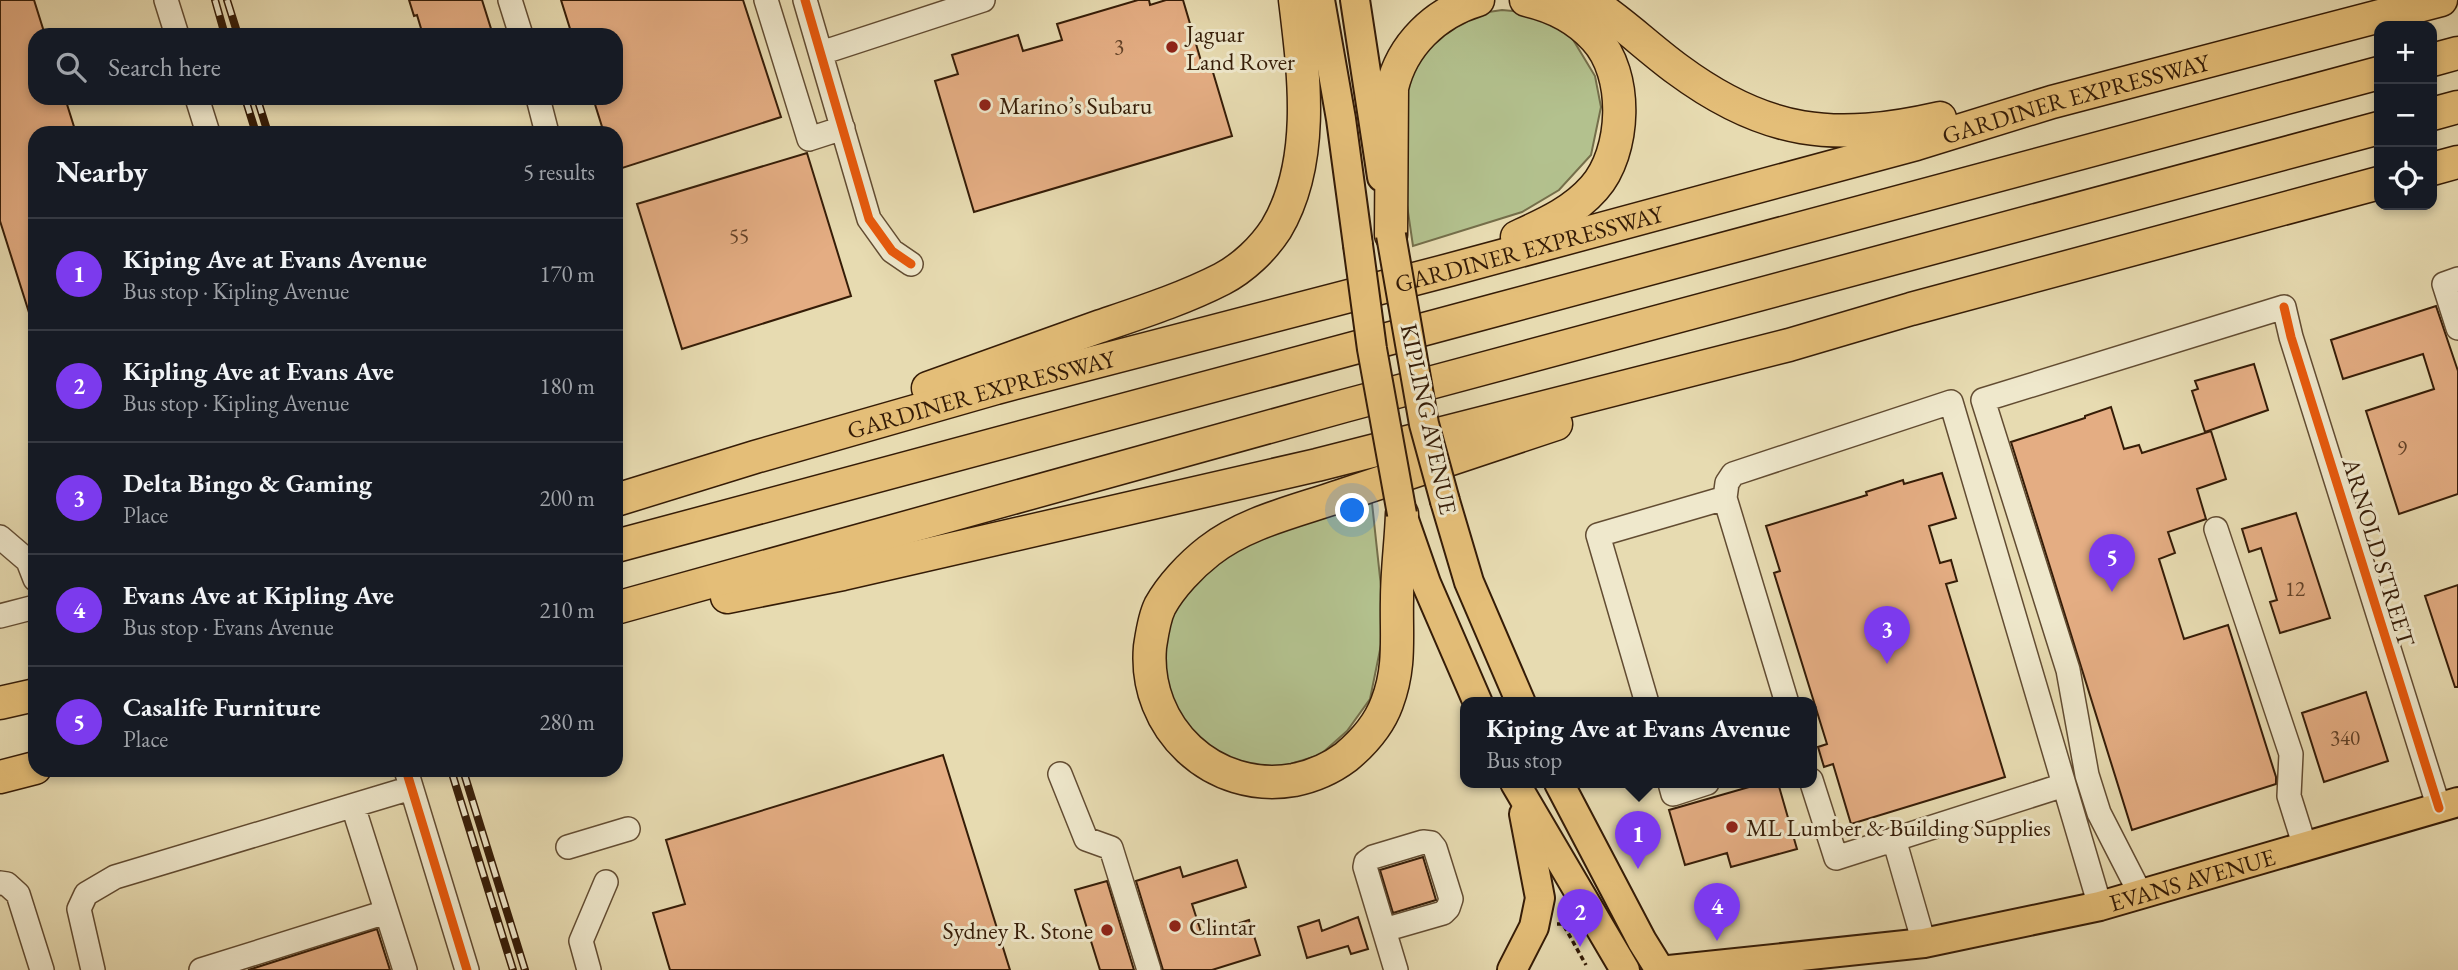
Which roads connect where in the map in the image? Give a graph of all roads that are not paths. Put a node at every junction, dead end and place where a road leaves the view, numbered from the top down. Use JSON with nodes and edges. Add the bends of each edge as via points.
{"nodes":[{"id":1,"x":166,"y":0,"type":"edge"},
{"id":2,"x":510,"y":0,"type":"edge"},
{"id":3,"x":766,"y":0,"type":"edge"},
{"id":4,"x":805,"y":0,"type":"edge"},
{"id":5,"x":983,"y":0,"type":"edge"},
{"id":6,"x":1295,"y":0,"type":"edge"},
{"id":7,"x":1320,"y":0,"type":"edge"},
{"id":8,"x":1355,"y":0,"type":"edge"},
{"id":9,"x":1478,"y":0,"type":"edge"},
{"id":10,"x":1526,"y":0,"type":"edge"},
{"id":11,"x":1588,"y":0,"type":"edge"},
{"id":12,"x":2441,"y":0,"type":"edge"},
{"id":13,"x":175,"y":28,"type":"edge"},
{"id":14,"x":519,"y":28,"type":"edge"},
{"id":15,"x":821,"y":52,"type":"junction"},
{"id":16,"x":2458,"y":53,"type":"edge"},
{"id":17,"x":2437,"y":59,"type":"edge"},
{"id":18,"x":2374,"y":74,"type":"edge"},
{"id":19,"x":2052,"y":102,"type":"junction"},
{"id":20,"x":199,"y":105,"type":"edge"},
{"id":21,"x":540,"y":105,"type":"edge"},
{"id":22,"x":2458,"y":107,"type":"edge"},
{"id":23,"x":2437,"y":113,"type":"edge"},
{"id":24,"x":206,"y":126,"type":"edge"},
{"id":25,"x":545,"y":126,"type":"edge"},
{"id":26,"x":843,"y":128,"type":"junction"},
{"id":27,"x":2374,"y":129,"type":"edge"},
{"id":28,"x":2374,"y":184,"type":"edge"},
{"id":29,"x":1391,"y":235,"type":"junction"},
{"id":30,"x":911,"y":264,"type":"dead end"},
{"id":31,"x":1449,"y":270,"type":"junction"},
{"id":32,"x":2458,"y":279,"type":"edge"},
{"id":33,"x":2458,"y":328,"type":"edge"},
{"id":34,"x":1789,"y":345,"type":"junction"},
{"id":35,"x":755,"y":457,"type":"junction"},
{"id":36,"x":623,"y":498,"type":"edge"},
{"id":37,"x":1725,"y":498,"type":"junction"},
{"id":38,"x":1402,"y":514,"type":"junction"},
{"id":39,"x":2216,"y":529,"type":"dead end"},
{"id":40,"x":0,"y":537,"type":"edge"},
{"id":41,"x":623,"y":544,"type":"edge"},
{"id":42,"x":28,"y":561,"type":"edge"},
{"id":43,"x":623,"y":606,"type":"edge"},
{"id":44,"x":28,"y":609,"type":"edge"},
{"id":45,"x":0,"y":616,"type":"edge"},
{"id":46,"x":623,"y":618,"type":"edge"},
{"id":47,"x":1475,"y":697,"type":"edge"},
{"id":48,"x":1518,"y":697,"type":"edge"},
{"id":49,"x":1645,"y":697,"type":"edge"},
{"id":50,"x":1785,"y":697,"type":"edge"},
{"id":51,"x":28,"y":770,"type":"edge"},
{"id":52,"x":1060,"y":774,"type":"dead end"},
{"id":53,"x":0,"y":777,"type":"edge"},
{"id":54,"x":409,"y":779,"type":"edge"},
{"id":55,"x":2064,"y":785,"type":"junction"},
{"id":56,"x":1517,"y":788,"type":"edge"},
{"id":57,"x":1518,"y":788,"type":"edge"},
{"id":58,"x":1562,"y":788,"type":"edge"},
{"id":59,"x":1671,"y":788,"type":"edge"},
{"id":60,"x":1692,"y":788,"type":"edge"},
{"id":61,"x":1814,"y":788,"type":"edge"},
{"id":62,"x":2449,"y":805,"type":"edge"},
{"id":63,"x":353,"y":806,"type":"junction"},
{"id":64,"x":628,"y":829,"type":"dead end"},
{"id":65,"x":1894,"y":839,"type":"junction"},
{"id":66,"x":568,"y":847,"type":"dead end"},
{"id":67,"x":2305,"y":847,"type":"junction"},
{"id":68,"x":606,"y":882,"type":"dead end"},
{"id":69,"x":0,"y":883,"type":"edge"},
{"id":70,"x":2141,"y":895,"type":"junction"},
{"id":71,"x":2100,"y":906,"type":"junction"},
{"id":72,"x":386,"y":912,"type":"junction"},
{"id":73,"x":1384,"y":930,"type":"dead end"},
{"id":74,"x":1924,"y":943,"type":"junction"},
{"id":75,"x":41,"y":970,"type":"edge"},
{"id":76,"x":93,"y":970,"type":"edge"},
{"id":77,"x":201,"y":970,"type":"edge"},
{"id":78,"x":405,"y":970,"type":"edge"},
{"id":79,"x":467,"y":970,"type":"edge"},
{"id":80,"x":589,"y":970,"type":"edge"},
{"id":81,"x":1149,"y":970,"type":"edge"},
{"id":82,"x":1396,"y":970,"type":"edge"},
{"id":83,"x":1511,"y":970,"type":"edge"},
{"id":84,"x":1625,"y":970,"type":"edge"},
{"id":85,"x":1660,"y":970,"type":"edge"},
{"id":86,"x":1669,"y":970,"type":"edge"},
{"id":87,"x":1858,"y":970,"type":"edge"}],
"edges":[{"from":1,"to":13,"type":"street"},
{"from":2,"to":14,"type":"street"},
{"from":3,"to":26,"type":"street","via":[[808,139]]},
{"from":4,"to":15,"type":"street"},
{"from":5,"to":15,"type":"street"},
{"from":6,"to":35,"type":"highway","via":[[1303,102],[1295,184],[1276,228],[1243,265],[1142,312],[906,396]]},
{"from":7,"to":38,"type":"main road","name":"KIPLING AVENUE","bridge":true,"via":[[1372,349]]},
{"from":8,"to":29,"type":"main road","name":"KIPLING AVENUE"},
{"from":9,"to":29,"type":"highway","via":[[1448,12],[1419,36],[1396,70]]},
{"from":10,"to":31,"type":"highway","via":[[1549,5],[1597,39],[1619,95],[1616,146],[1595,188],[1577,204]]},
{"from":11,"to":19,"type":"highway","via":[[1711,93],[1761,118],[1802,128],[1831,131],[1916,124]]},
{"from":12,"to":19,"type":"highway","name":"GARDINER EXPRESSWAY"},
{"from":15,"to":26,"type":"street"},
{"from":16,"to":17,"type":"highway"},
{"from":18,"to":41,"type":"highway","name":"GARDINER EXPRESSWAY"},
{"from":19,"to":31,"type":"highway","name":"GARDINER EXPRESSWAY","via":[[1916,144]]},
{"from":20,"to":24,"type":"street"},
{"from":21,"to":25,"type":"street"},
{"from":22,"to":23,"type":"highway"},
{"from":26,"to":30,"type":"street","via":[[869,219],[892,251]]},
{"from":27,"to":43,"type":"highway","via":[[1344,406]]},
{"from":28,"to":34,"type":"highway"},
{"from":29,"to":48,"type":"main road","name":"KIPLING AVENUE","bridge":true,"via":[[1424,424],[1445,501],[1469,582]]},
{"from":31,"to":35,"type":"highway","name":"GARDINER EXPRESSWAY","via":[[996,388]]},
{"from":32,"to":33,"type":"street","via":[[2444,284]]},
{"from":34,"to":38,"type":"highway","via":[[1270,520],[1210,550],[1160,606],[1148,670],[1154,697],[1178,738],[1192,752],[1214,768],[1276,783],[1333,767],[1375,728],[1388,703],[1399,646]]},
{"from":34,"to":46,"type":"highway","via":[[1304,468],[843,574]]},
{"from":35,"to":36,"type":"highway","name":"GARDINER EXPRESSWAY"},
{"from":37,"to":49,"type":"street","via":[[1598,535]]},
{"from":37,"to":50,"type":"street"},
{"from":37,"to":55,"type":"street","via":[[1733,474],[1951,402]]},
{"from":38,"to":47,"type":"main road","name":"KIPLING AVENUE"},
{"from":39,"to":67,"type":"street","via":[[2291,754],[2290,796]]},
{"from":40,"to":42,"type":"street"},
{"from":44,"to":45,"type":"street"},
{"from":51,"to":53,"type":"highway"},
{"from":52,"to":81,"type":"street","via":[[1086,839],[1111,848]]},
{"from":54,"to":63,"type":"street"},
{"from":54,"to":79,"type":"street"},
{"from":55,"to":65,"type":"street"},
{"from":55,"to":71,"type":"street"},
{"from":56,"to":83,"type":"main road","via":[[1540,898],[1534,927]]},
{"from":57,"to":84,"type":"main road"},
{"from":58,"to":85,"type":"main road"},
{"from":59,"to":60,"type":"street","via":[[1673,794]]},
{"from":61,"to":65,"type":"street","via":[[1836,858]]},
{"from":62,"to":67,"type":"main road","name":"EVANS AVENUE"},
{"from":62,"to":70,"type":"street","name":"ARNOLD STREET","via":[[2284,306],[1983,400],[2068,670],[2087,775],[2099,813]]},
{"from":63,"to":72,"type":"street"},
{"from":63,"to":76,"type":"street","via":[[115,877],[86,894],[79,909]]},
{"from":64,"to":66,"type":"street"},
{"from":65,"to":74,"type":"street"},
{"from":67,"to":70,"type":"main road","name":"EVANS AVENUE"},
{"from":68,"to":80,"type":"street","via":[[581,941]]},
{"from":69,"to":75,"type":"street","via":[[18,894]]},
{"from":70,"to":71,"type":"main road","name":"EVANS AVENUE"},
{"from":71,"to":74,"type":"main road","name":"EVANS AVENUE"},
{"from":72,"to":77,"type":"street"},
{"from":72,"to":78,"type":"street"},
{"from":73,"to":82,"type":"street"},
{"from":74,"to":86,"type":"main road","name":"EVANS AVENUE"},
{"from":74,"to":87,"type":"main road","name":"EVANS AVENUE"}]}
